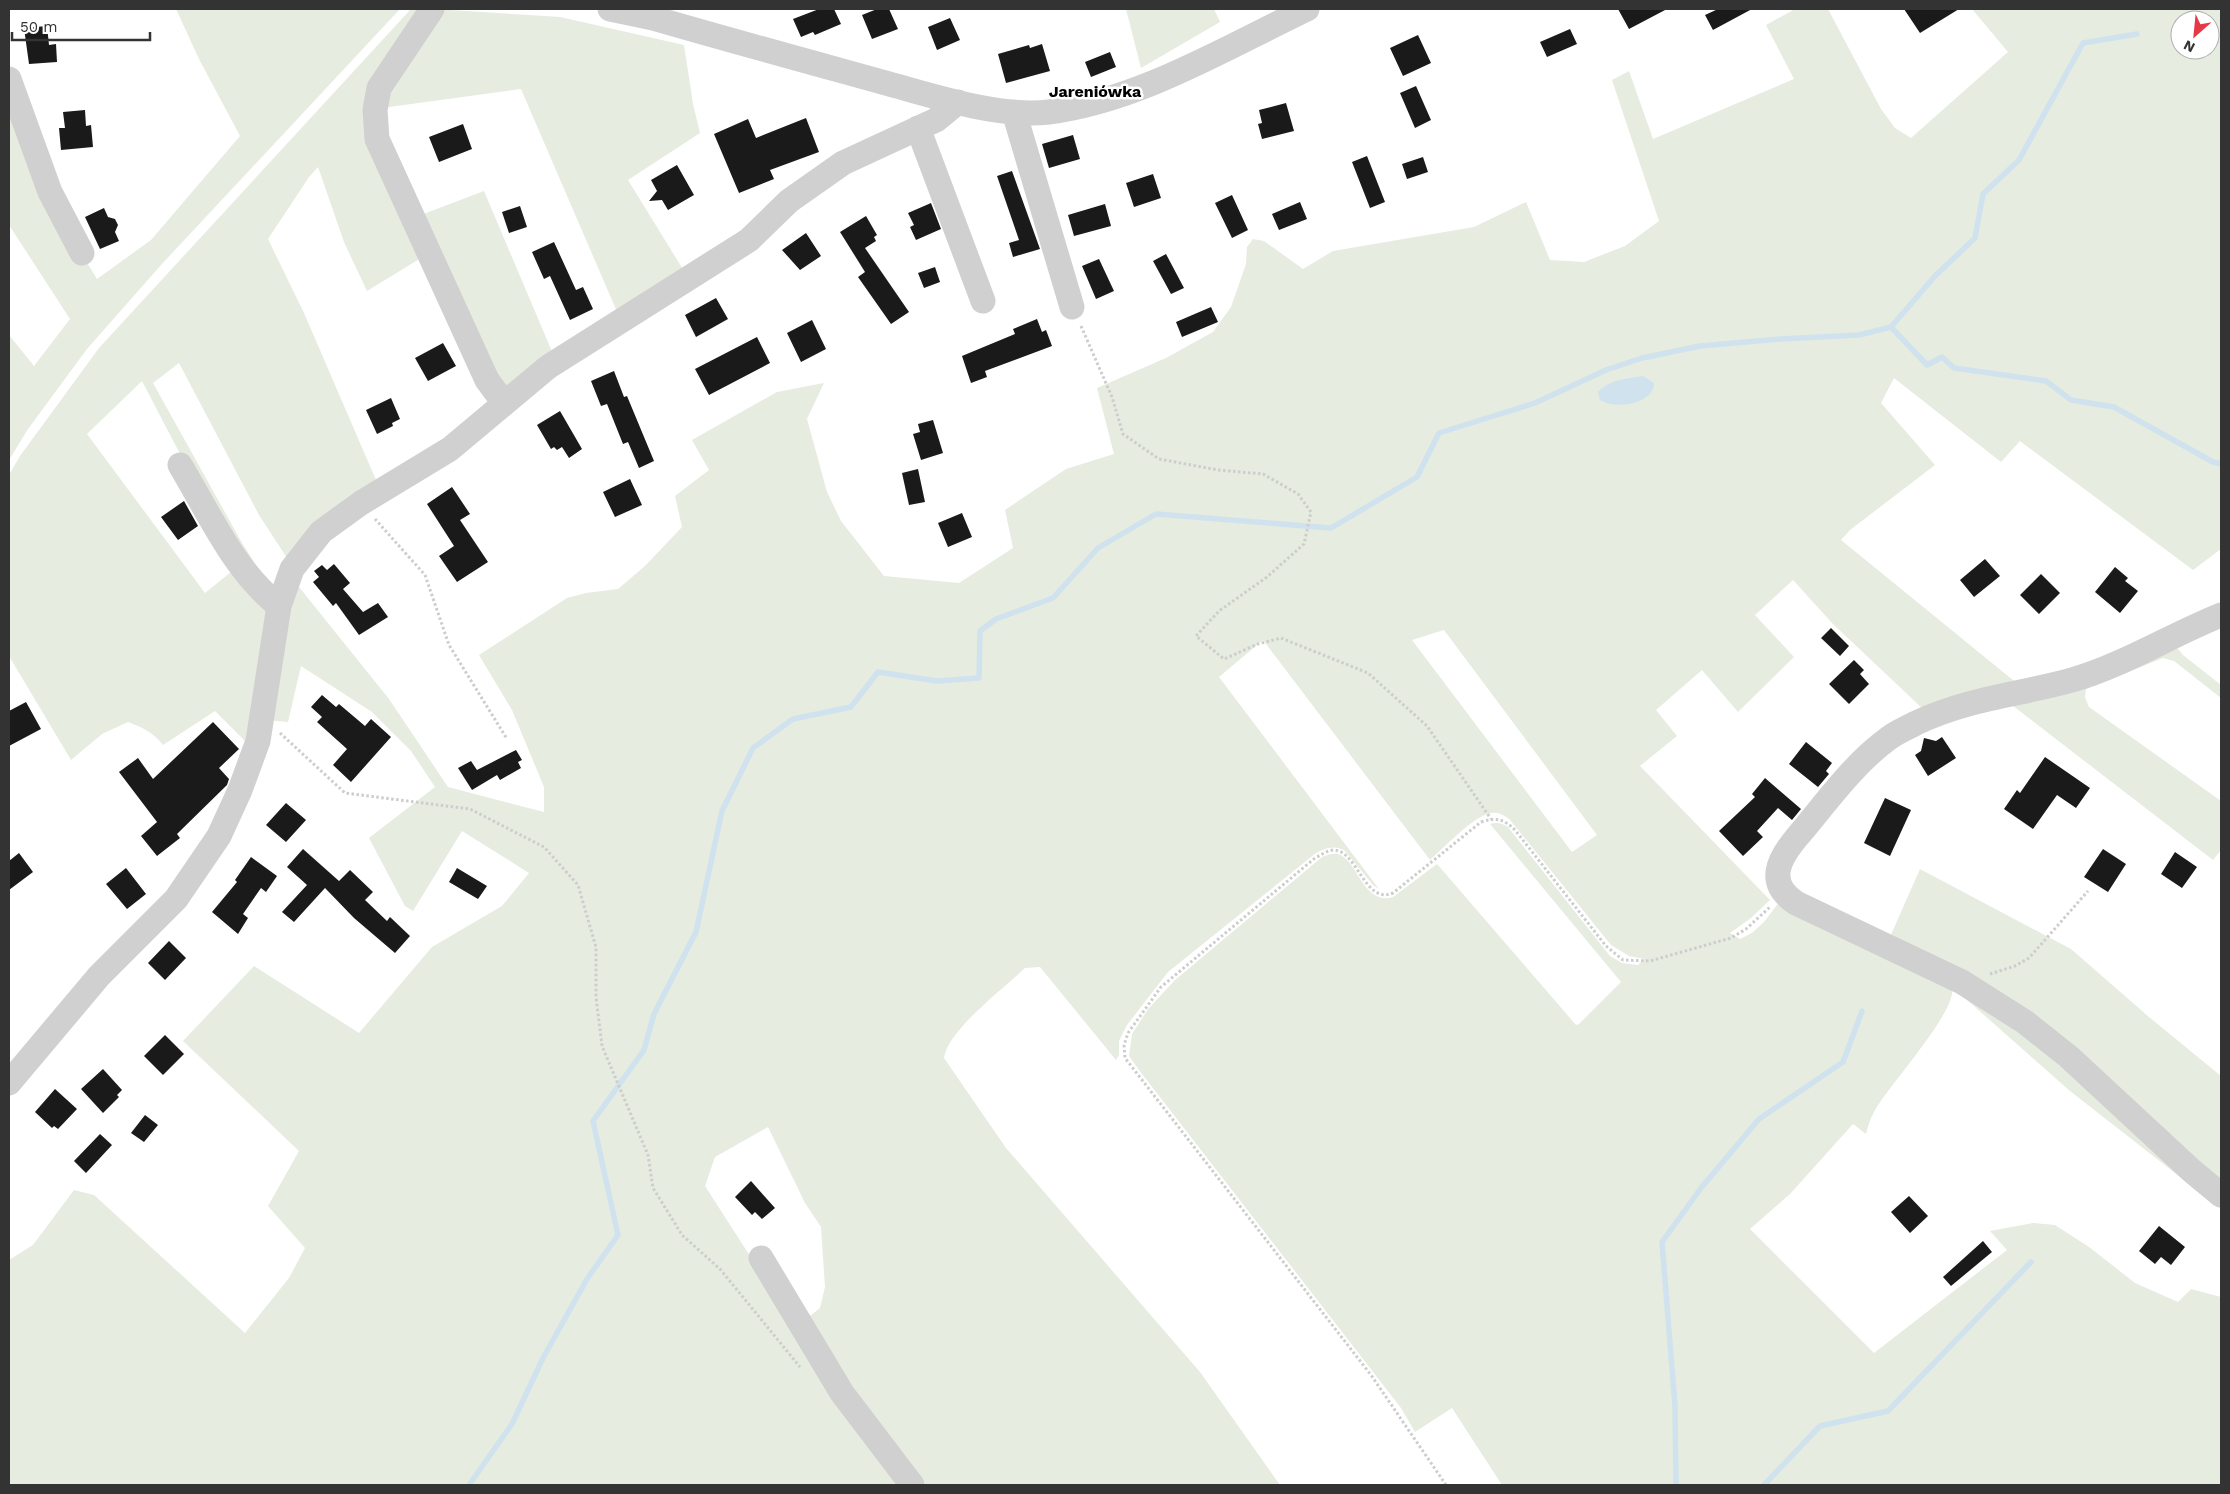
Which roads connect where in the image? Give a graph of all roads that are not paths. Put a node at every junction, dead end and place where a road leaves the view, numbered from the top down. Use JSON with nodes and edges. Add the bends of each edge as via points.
{"nodes":[{"id":1,"x":432,"y":9,"type":"edge"},
{"id":2,"x":610,"y":9,"type":"edge"},
{"id":3,"x":1307,"y":9,"type":"edge"},
{"id":4,"x":9,"y":78,"type":"edge"},
{"id":5,"x":958,"y":102,"type":"junction"},
{"id":6,"x":1014,"y":112,"type":"junction"},
{"id":7,"x":918,"y":128,"type":"junction"},
{"id":8,"x":82,"y":253,"type":"dead end"},
{"id":9,"x":982,"y":301,"type":"dead end"},
{"id":10,"x":1072,"y":307,"type":"road end"},
{"id":11,"x":504,"y":403,"type":"junction"},
{"id":12,"x":180,"y":465,"type":"dead end"},
{"id":13,"x":279,"y":606,"type":"junction"},
{"id":14,"x":2221,"y":615,"type":"edge"},
{"id":15,"x":9,"y":1083,"type":"edge"},
{"id":16,"x":2221,"y":1194,"type":"edge"},
{"id":17,"x":761,"y":1258,"type":"dead end"},
{"id":18,"x":912,"y":1485,"type":"edge"}],
"edges":[{"from":1,"to":11,"type":"street","via":[[379,88],[375,110],[377,138],[487,380]]},
{"from":2,"to":5,"type":"street"},
{"from":3,"to":6,"type":"street","via":[[1140,89],[1082,106],[1047,112]]},
{"from":4,"to":8,"type":"street","via":[[50,192]]},
{"from":5,"to":6,"type":"street"},
{"from":5,"to":7,"type":"street","via":[[936,120]]},
{"from":6,"to":10,"type":"street"},
{"from":7,"to":9,"type":"street"},
{"from":7,"to":11,"type":"street","via":[[843,163],[789,201],[749,240],[548,367]]},
{"from":11,"to":13,"type":"street","via":[[450,449],[321,532],[292,569]]},
{"from":12,"to":13,"type":"street","via":[[235,557],[266,596]]},
{"from":13,"to":15,"type":"street","via":[[258,741],[219,836],[176,899],[99,976]]},
{"from":14,"to":16,"type":"street","via":[[2094,672],[1952,708],[1892,736],[1843,783],[1792,844],[1779,864],[1778,883],[1787,898],[1962,982],[2025,1022],[2069,1057]]},
{"from":17,"to":18,"type":"street","via":[[842,1393]]}]}
